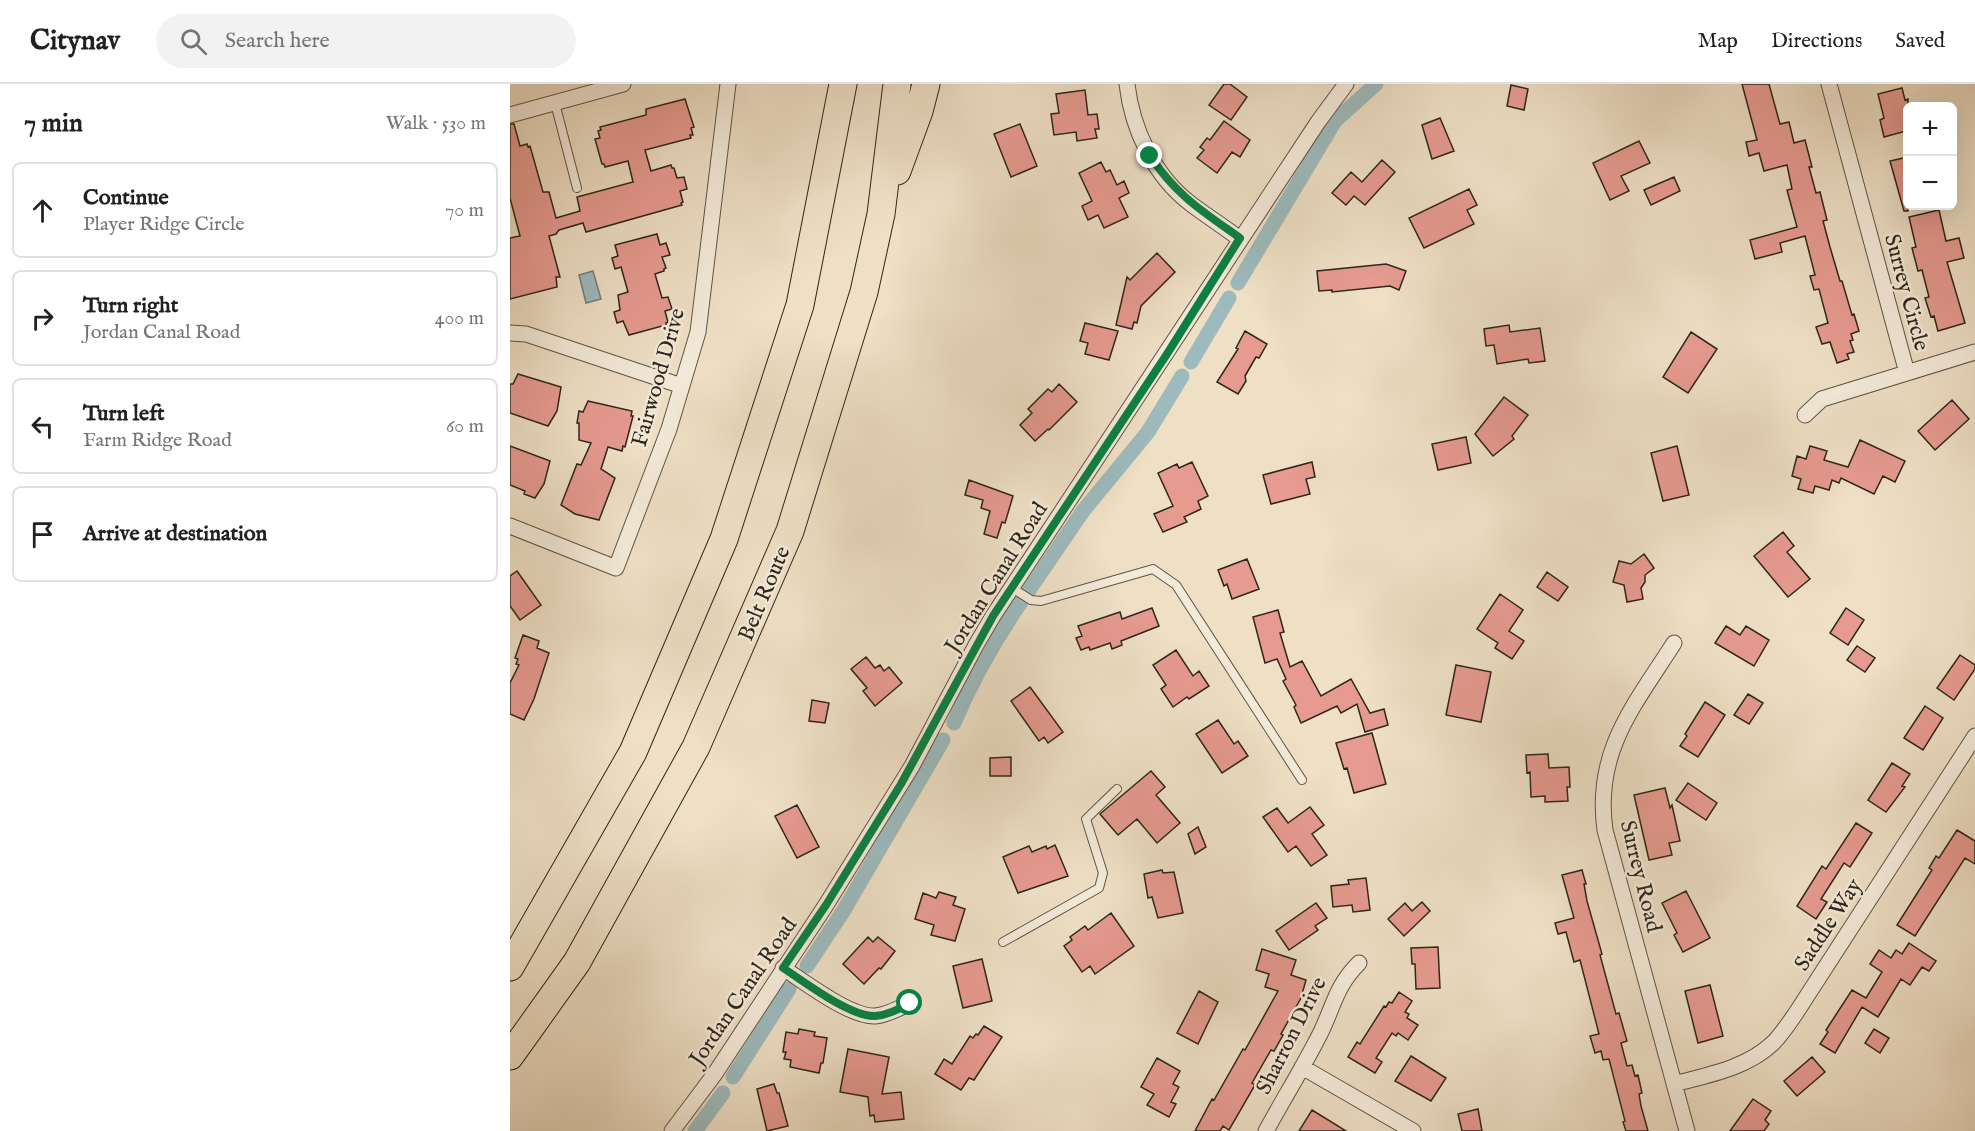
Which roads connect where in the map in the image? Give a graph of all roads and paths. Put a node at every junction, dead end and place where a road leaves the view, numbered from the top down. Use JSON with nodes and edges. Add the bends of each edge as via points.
{"nodes":[{"id":1,"x":624,"y":84,"type":"edge"},
{"id":2,"x":728,"y":84,"type":"edge"},
{"id":3,"x":843,"y":84,"type":"edge"},
{"id":4,"x":897,"y":84,"type":"edge"},
{"id":5,"x":926,"y":84,"type":"edge"},
{"id":6,"x":1127,"y":84,"type":"edge"},
{"id":7,"x":1346,"y":84,"type":"edge"},
{"id":8,"x":1829,"y":84,"type":"edge"},
{"id":9,"x":555,"y":103,"type":"junction"},
{"id":10,"x":510,"y":115,"type":"edge"},
{"id":11,"x":577,"y":188,"type":"dead end"},
{"id":12,"x":881,"y":214,"type":"junction"},
{"id":13,"x":1240,"y":238,"type":"junction"},
{"id":14,"x":510,"y":333,"type":"edge"},
{"id":15,"x":1975,"y":352,"type":"edge"},
{"id":16,"x":1907,"y":373,"type":"junction"},
{"id":17,"x":682,"y":386,"type":"junction"},
{"id":18,"x":1805,"y":415,"type":"dead end"},
{"id":19,"x":510,"y":526,"type":"edge"},
{"id":20,"x":1012,"y":588,"type":"junction"},
{"id":21,"x":1674,"y":643,"type":"dead end"},
{"id":22,"x":1975,"y":736,"type":"edge"},
{"id":23,"x":1302,"y":780,"type":"dead end"},
{"id":24,"x":1117,"y":789,"type":"dead end"},
{"id":25,"x":1004,"y":942,"type":"dead end"},
{"id":26,"x":1359,"y":963,"type":"dead end"},
{"id":27,"x":510,"y":967,"type":"edge"},
{"id":28,"x":783,"y":968,"type":"junction"},
{"id":29,"x":910,"y":1003,"type":"dead end"},
{"id":30,"x":510,"y":1056,"type":"edge"},
{"id":31,"x":1302,"y":1067,"type":"junction"},
{"id":32,"x":1674,"y":1084,"type":"junction"},
{"id":33,"x":672,"y":1131,"type":"edge"},
{"id":34,"x":1266,"y":1131,"type":"edge"},
{"id":35,"x":1413,"y":1131,"type":"edge"},
{"id":36,"x":1687,"y":1131,"type":"edge"}],
"edges":[{"from":1,"to":9,"type":"street"},
{"from":2,"to":17,"type":"street","name":"Fairwood Drive","via":[[698,332]]},
{"from":3,"to":27,"type":"highway","via":[[800,305],[724,539],[633,752]]},
{"from":4,"to":12,"type":"highway","name":"Belt Route"},
{"from":5,"to":12,"type":"highway"},
{"from":6,"to":13,"type":"street","via":[[1133,116],[1161,172],[1190,203]]},
{"from":7,"to":13,"type":"street","name":"Jordan Canal Road"},
{"from":8,"to":16,"type":"street","name":"Surrey Circle"},
{"from":9,"to":10,"type":"street"},
{"from":9,"to":11,"type":"lane"},
{"from":12,"to":30,"type":"highway","name":"Belt Route","via":[[864,292],[790,531],[696,747],[577,962]]},
{"from":13,"to":20,"type":"street","name":"Jordan Canal Road"},
{"from":14,"to":17,"type":"street","via":[[526,334]]},
{"from":15,"to":16,"type":"street"},
{"from":16,"to":18,"type":"street","via":[[1822,399]]},
{"from":17,"to":19,"type":"street","name":"Fairwood Drive","via":[[616,568]]},
{"from":20,"to":23,"type":"lane","via":[[1031,600],[1041,601],[1153,568],[1176,585]]},
{"from":20,"to":28,"type":"street","name":"Jordan Canal Road","via":[[976,645],[901,784]]},
{"from":21,"to":32,"type":"street","name":"Surrey Road","via":[[1616,738],[1607,762],[1602,809]]},
{"from":22,"to":32,"type":"street","name":"Saddle Way","via":[[1774,1042],[1740,1065]]},
{"from":24,"to":25,"type":"lane","via":[[1086,819],[1102,873],[1099,888]]},
{"from":26,"to":31,"type":"street","name":"Sharron Drive","via":[[1336,993]]},
{"from":28,"to":29,"type":"street","via":[[847,1009],[862,1014],[884,1014]]},
{"from":28,"to":33,"type":"street","name":"Jordan Canal Road","via":[[714,1075]]},
{"from":31,"to":34,"type":"street","name":"Sharron Drive"},
{"from":31,"to":35,"type":"street"},
{"from":32,"to":36,"type":"street","name":"Surrey Road"}]}
